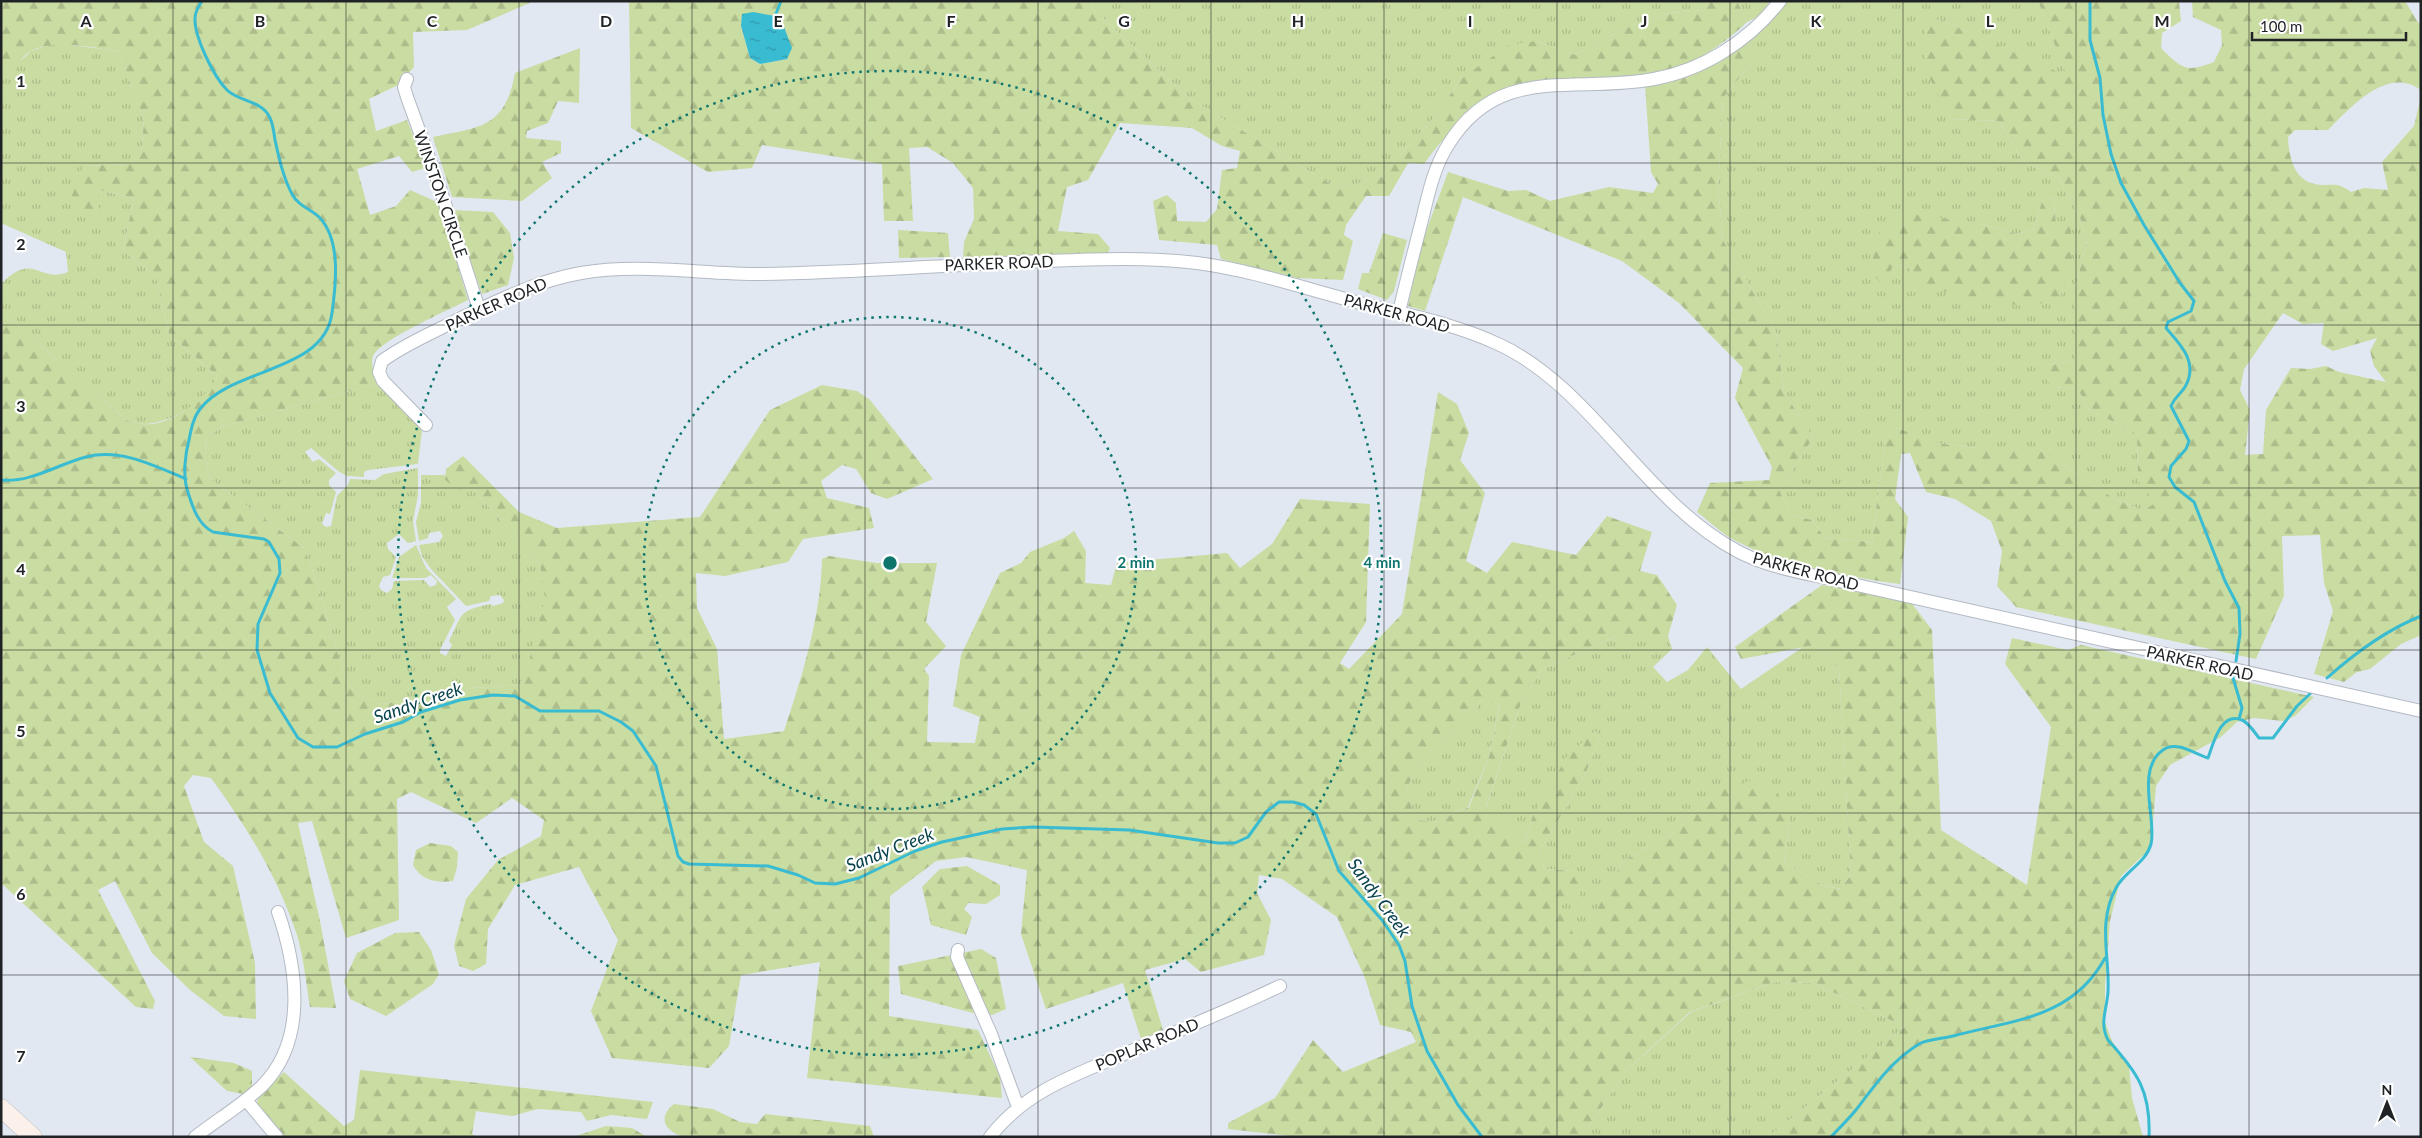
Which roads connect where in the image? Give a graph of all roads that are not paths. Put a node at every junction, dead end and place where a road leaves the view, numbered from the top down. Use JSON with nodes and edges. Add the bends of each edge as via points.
{"nodes":[{"id":1,"x":1780,"y":1,"type":"edge"},
{"id":2,"x":407,"y":79,"type":"dead end"},
{"id":3,"x":479,"y":310,"type":"junction"},
{"id":4,"x":1398,"y":312,"type":"junction"},
{"id":5,"x":426,"y":425,"type":"dead end"},
{"id":6,"x":2421,"y":711,"type":"edge"},
{"id":7,"x":278,"y":912,"type":"dead end"},
{"id":8,"x":958,"y":950,"type":"dead end"},
{"id":9,"x":1280,"y":986,"type":"dead end"},
{"id":10,"x":246,"y":1100,"type":"junction"},
{"id":11,"x":1018,"y":1107,"type":"junction"},
{"id":12,"x":1,"y":1108,"type":"edge"},
{"id":13,"x":33,"y":1137,"type":"edge"},
{"id":14,"x":195,"y":1137,"type":"edge"},
{"id":15,"x":277,"y":1137,"type":"edge"},
{"id":16,"x":990,"y":1137,"type":"edge"}],
"edges":[{"from":1,"to":4,"type":"street","via":[[1734,44],[1696,68],[1653,79],[1538,86],[1498,97],[1481,109],[1462,126],[1440,160],[1428,194]]},
{"from":2,"to":3,"type":"street","name":"WINSTON CIRCLE","via":[[404,87],[407,97]]},
{"from":3,"to":4,"type":"street","name":"PARKER ROAD","via":[[540,283],[601,270],[761,274],[1118,259],[1223,267]]},
{"from":3,"to":5,"type":"street","name":"PARKER ROAD","via":[[410,343],[379,366],[383,381]]},
{"from":4,"to":6,"type":"street","name":"PARKER ROAD","via":[[1469,332],[1499,344],[1536,366],[1678,507],[1718,539],[1752,557],[1821,577]]},
{"from":7,"to":10,"type":"street","via":[[295,991],[292,1025],[268,1079]]},
{"from":8,"to":11,"type":"street","via":[[957,956]]},
{"from":9,"to":11,"type":"street","name":"POPLAR ROAD","via":[[1068,1078]]},
{"from":10,"to":14,"type":"street"},
{"from":10,"to":15,"type":"street"},
{"from":11,"to":16,"type":"street","name":"POPLAR ROAD"},
{"from":12,"to":13,"type":"main road"}]}
